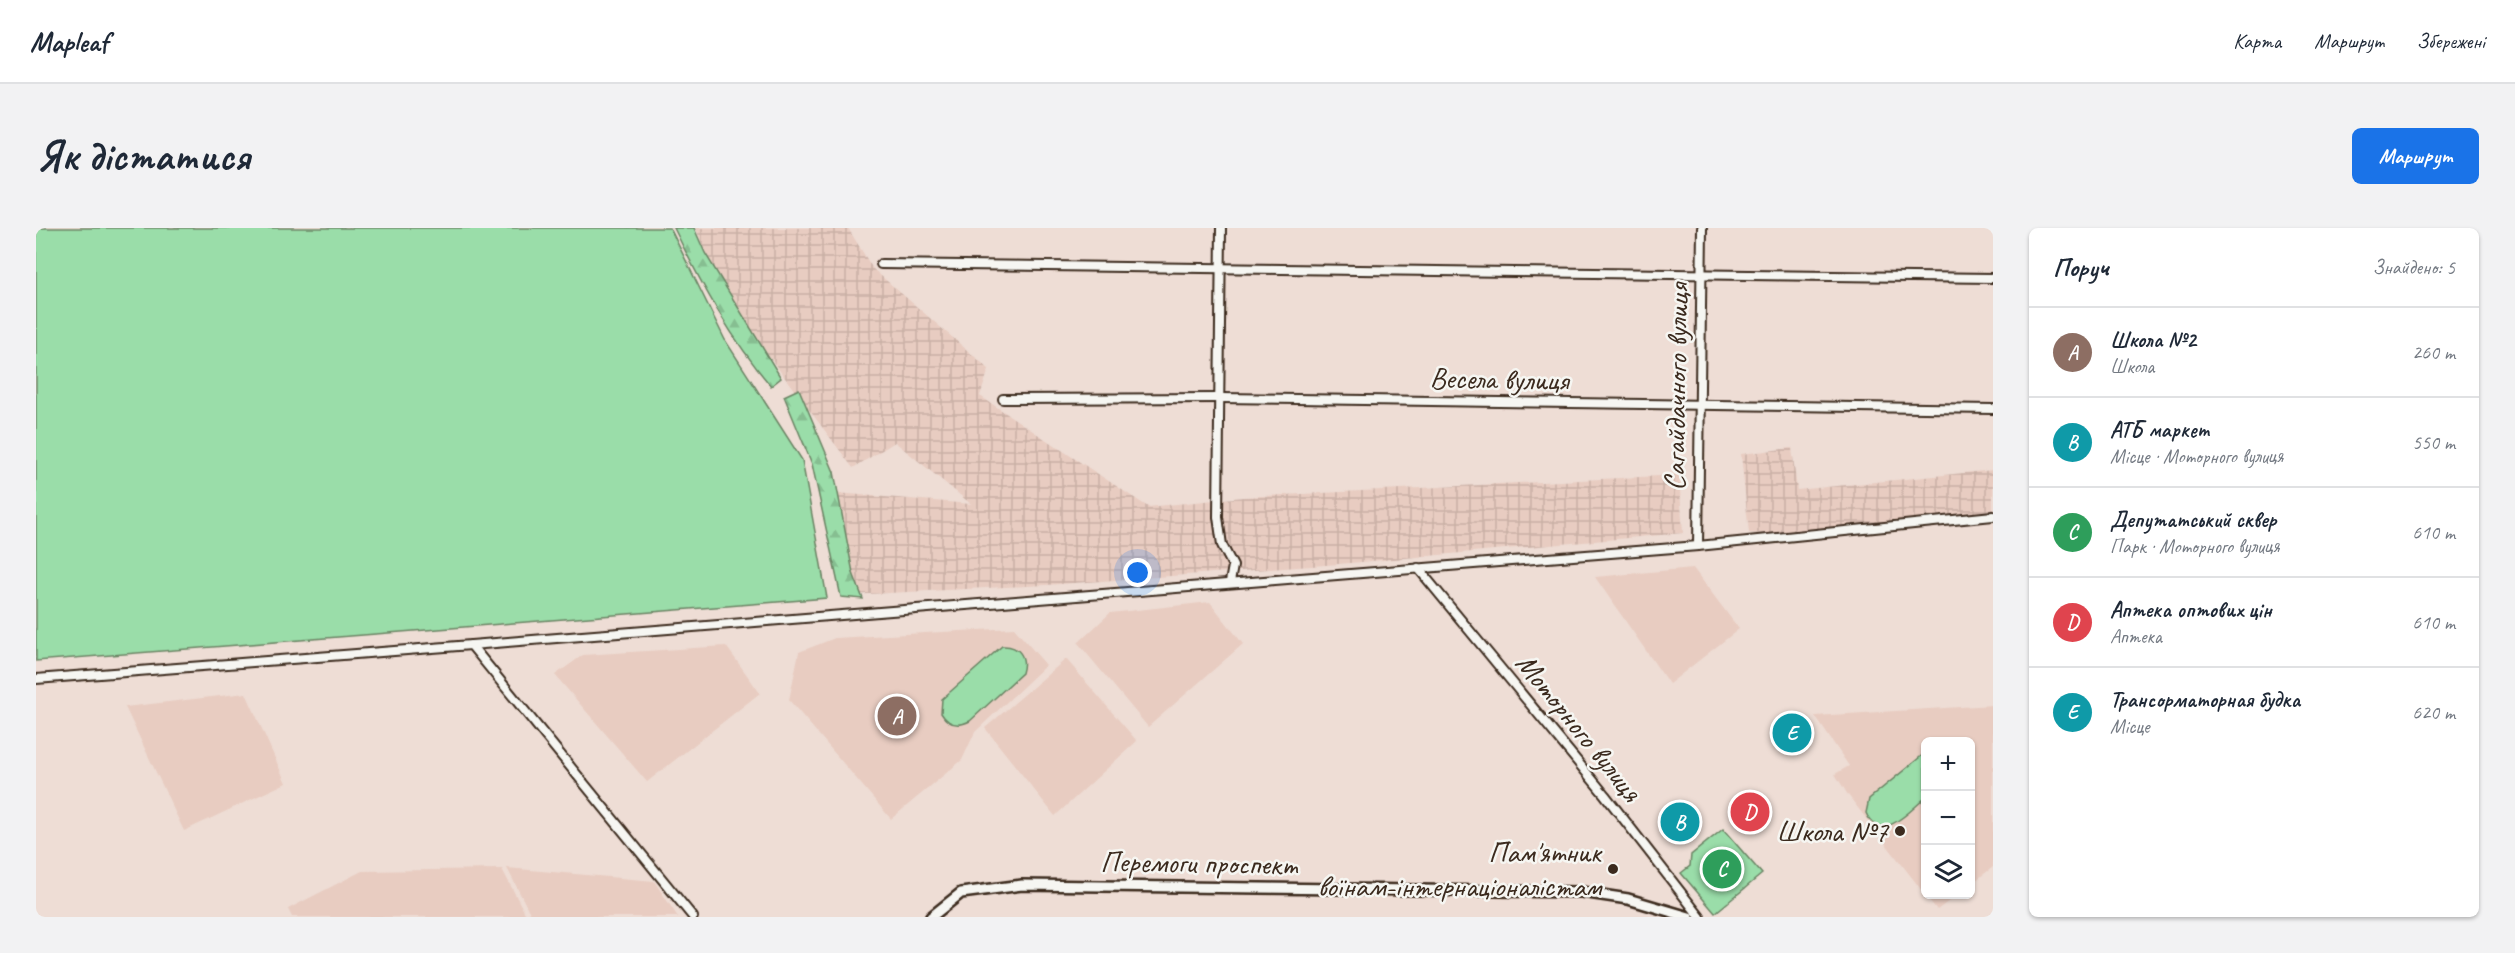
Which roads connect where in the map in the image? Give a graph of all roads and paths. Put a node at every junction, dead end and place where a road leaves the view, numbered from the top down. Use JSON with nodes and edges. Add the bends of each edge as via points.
{"nodes":[{"id":1,"x":1221,"y":228,"type":"edge"},
{"id":2,"x":1702,"y":228,"type":"edge"},
{"id":3,"x":881,"y":264,"type":"dead end"},
{"id":4,"x":1220,"y":268,"type":"junction"},
{"id":5,"x":1702,"y":273,"type":"junction"},
{"id":6,"x":1993,"y":278,"type":"edge"},
{"id":7,"x":1220,"y":398,"type":"junction"},
{"id":8,"x":1004,"y":399,"type":"dead end"},
{"id":9,"x":1700,"y":406,"type":"junction"},
{"id":10,"x":1993,"y":409,"type":"edge"},
{"id":11,"x":1993,"y":516,"type":"edge"},
{"id":12,"x":1698,"y":546,"type":"junction"},
{"id":13,"x":1418,"y":568,"type":"junction"},
{"id":14,"x":1230,"y":582,"type":"junction"},
{"id":15,"x":471,"y":645,"type":"junction"},
{"id":16,"x":36,"y":679,"type":"edge"},
{"id":17,"x":693,"y":917,"type":"edge"},
{"id":18,"x":930,"y":917,"type":"edge"},
{"id":19,"x":1689,"y":917,"type":"edge"},
{"id":20,"x":1700,"y":917,"type":"edge"}],
"edges":[{"from":1,"to":4,"type":"street"},
{"from":2,"to":5,"type":"street","name":"Сагайдачного вулиця"},
{"from":3,"to":4,"type":"street"},
{"from":4,"to":5,"type":"street"},
{"from":4,"to":7,"type":"street"},
{"from":5,"to":6,"type":"street"},
{"from":5,"to":9,"type":"street","name":"Сагайдачного вулиця"},
{"from":7,"to":8,"type":"street","name":"Весела вулиця"},
{"from":7,"to":9,"type":"street","name":"Весела вулиця"},
{"from":7,"to":14,"type":"street","via":[[1218,517],[1222,545],[1233,566]]},
{"from":9,"to":10,"type":"street","name":"Весела вулиця"},
{"from":9,"to":12,"type":"street","name":"Сагайдачного вулиця"},
{"from":11,"to":12,"type":"street"},
{"from":12,"to":13,"type":"street"},
{"from":13,"to":14,"type":"street"},
{"from":13,"to":20,"type":"street","name":"Моторного вулиця"},
{"from":14,"to":15,"type":"street"},
{"from":15,"to":16,"type":"street"},
{"from":15,"to":17,"type":"street"},
{"from":18,"to":19,"type":"street","name":"Перемоги проспект","via":[[961,893],[1022,885],[1582,892],[1628,898]]}]}
